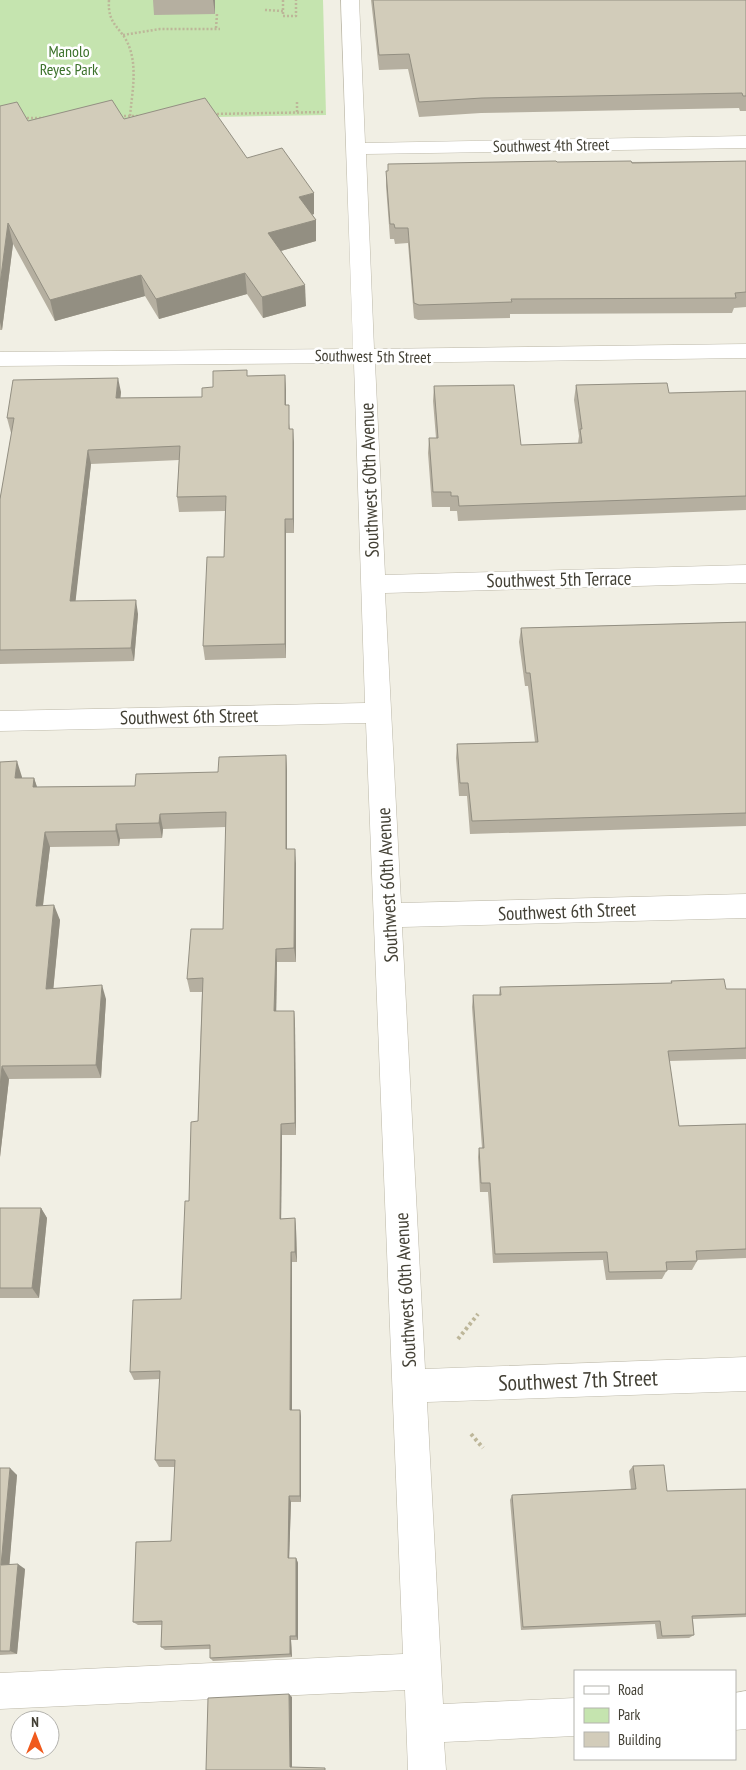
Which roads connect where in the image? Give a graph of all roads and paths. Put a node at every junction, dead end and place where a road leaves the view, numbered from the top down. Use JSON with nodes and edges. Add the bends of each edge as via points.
{"nodes":[{"id":1,"x":110,"y":0,"type":"edge"},
{"id":2,"x":283,"y":0,"type":"edge"},
{"id":3,"x":296,"y":0,"type":"edge"},
{"id":4,"x":350,"y":0,"type":"edge"},
{"id":5,"x":265,"y":10,"type":"dead end"},
{"id":6,"x":283,"y":10,"type":"junction"},
{"id":7,"x":217,"y":14,"type":"dead end"},
{"id":8,"x":216,"y":28,"type":"junction"},
{"id":9,"x":220,"y":29,"type":"dead end"},
{"id":10,"x":123,"y":36,"type":"junction"},
{"id":11,"x":297,"y":102,"type":"dead end"},
{"id":12,"x":329,"y":112,"type":"dead end"},
{"id":13,"x":297,"y":113,"type":"junction"},
{"id":14,"x":209,"y":114,"type":"edge"},
{"id":15,"x":111,"y":116,"type":"edge"},
{"id":16,"x":130,"y":116,"type":"junction"},
{"id":17,"x":150,"y":116,"type":"edge"},
{"id":18,"x":21,"y":118,"type":"edge"},
{"id":19,"x":51,"y":118,"type":"edge"},
{"id":20,"x":746,"y":142,"type":"edge"},
{"id":21,"x":356,"y":149,"type":"junction"},
{"id":22,"x":746,"y":351,"type":"edge"},
{"id":23,"x":363,"y":356,"type":"junction"},
{"id":24,"x":0,"y":359,"type":"edge"},
{"id":25,"x":746,"y":574,"type":"edge"},
{"id":26,"x":372,"y":584,"type":"junction"},
{"id":27,"x":378,"y":713,"type":"junction"},
{"id":28,"x":0,"y":720,"type":"edge"},
{"id":29,"x":746,"y":906,"type":"edge"},
{"id":30,"x":389,"y":915,"type":"junction"},
{"id":31,"x":478,"y":1314,"type":"dead end"},
{"id":32,"x":458,"y":1339,"type":"dead end"},
{"id":33,"x":746,"y":1374,"type":"edge"},
{"id":34,"x":410,"y":1386,"type":"junction"},
{"id":35,"x":471,"y":1434,"type":"dead end"},
{"id":36,"x":483,"y":1448,"type":"dead end"},
{"id":37,"x":422,"y":1671,"type":"junction"},
{"id":38,"x":0,"y":1691,"type":"edge"},
{"id":39,"x":574,"y":1717,"type":"edge"},
{"id":40,"x":424,"y":1724,"type":"junction"},
{"id":41,"x":427,"y":1770,"type":"edge"}],
"edges":[{"from":1,"to":10,"type":"path","via":[[108,14]]},
{"from":2,"to":6,"type":"path"},
{"from":3,"to":6,"type":"path","via":[[296,16],[283,16]]},
{"from":4,"to":21,"type":"street","name":"Southwest 60th Avenue"},
{"from":5,"to":6,"type":"path"},
{"from":7,"to":8,"type":"path"},
{"from":8,"to":9,"type":"path"},
{"from":8,"to":10,"type":"path","via":[[147,30]]},
{"from":10,"to":16,"type":"path","via":[[133,61]]},
{"from":11,"to":13,"type":"path"},
{"from":12,"to":13,"type":"path"},
{"from":13,"to":14,"type":"path"},
{"from":15,"to":16,"type":"path"},
{"from":16,"to":17,"type":"path"},
{"from":18,"to":19,"type":"path"},
{"from":20,"to":21,"type":"street","name":"Southwest 4th Street"},
{"from":21,"to":23,"type":"street","name":"Southwest 60th Avenue"},
{"from":22,"to":23,"type":"street","name":"Southwest 5th Street"},
{"from":23,"to":24,"type":"street","name":"Southwest 5th Street"},
{"from":23,"to":26,"type":"street","name":"Southwest 60th Avenue"},
{"from":25,"to":26,"type":"street","name":"Southwest 5th Terrace"},
{"from":26,"to":27,"type":"street","name":"Southwest 60th Avenue"},
{"from":27,"to":28,"type":"street","name":"Southwest 6th Street"},
{"from":27,"to":30,"type":"street","name":"Southwest 60th Avenue"},
{"from":29,"to":30,"type":"street","name":"Southwest 6th Street"},
{"from":30,"to":34,"type":"street","name":"Southwest 60th Avenue"},
{"from":31,"to":32,"type":"path"},
{"from":33,"to":34,"type":"street","name":"Southwest 7th Street"},
{"from":34,"to":37,"type":"street","name":"Southwest 60th Avenue"},
{"from":35,"to":36,"type":"path"},
{"from":37,"to":38,"type":"street"},
{"from":37,"to":40,"type":"street","name":"Southwest 60th Avenue"},
{"from":39,"to":40,"type":"street"},
{"from":40,"to":41,"type":"street","name":"Southwest 60th Avenue"}]}
